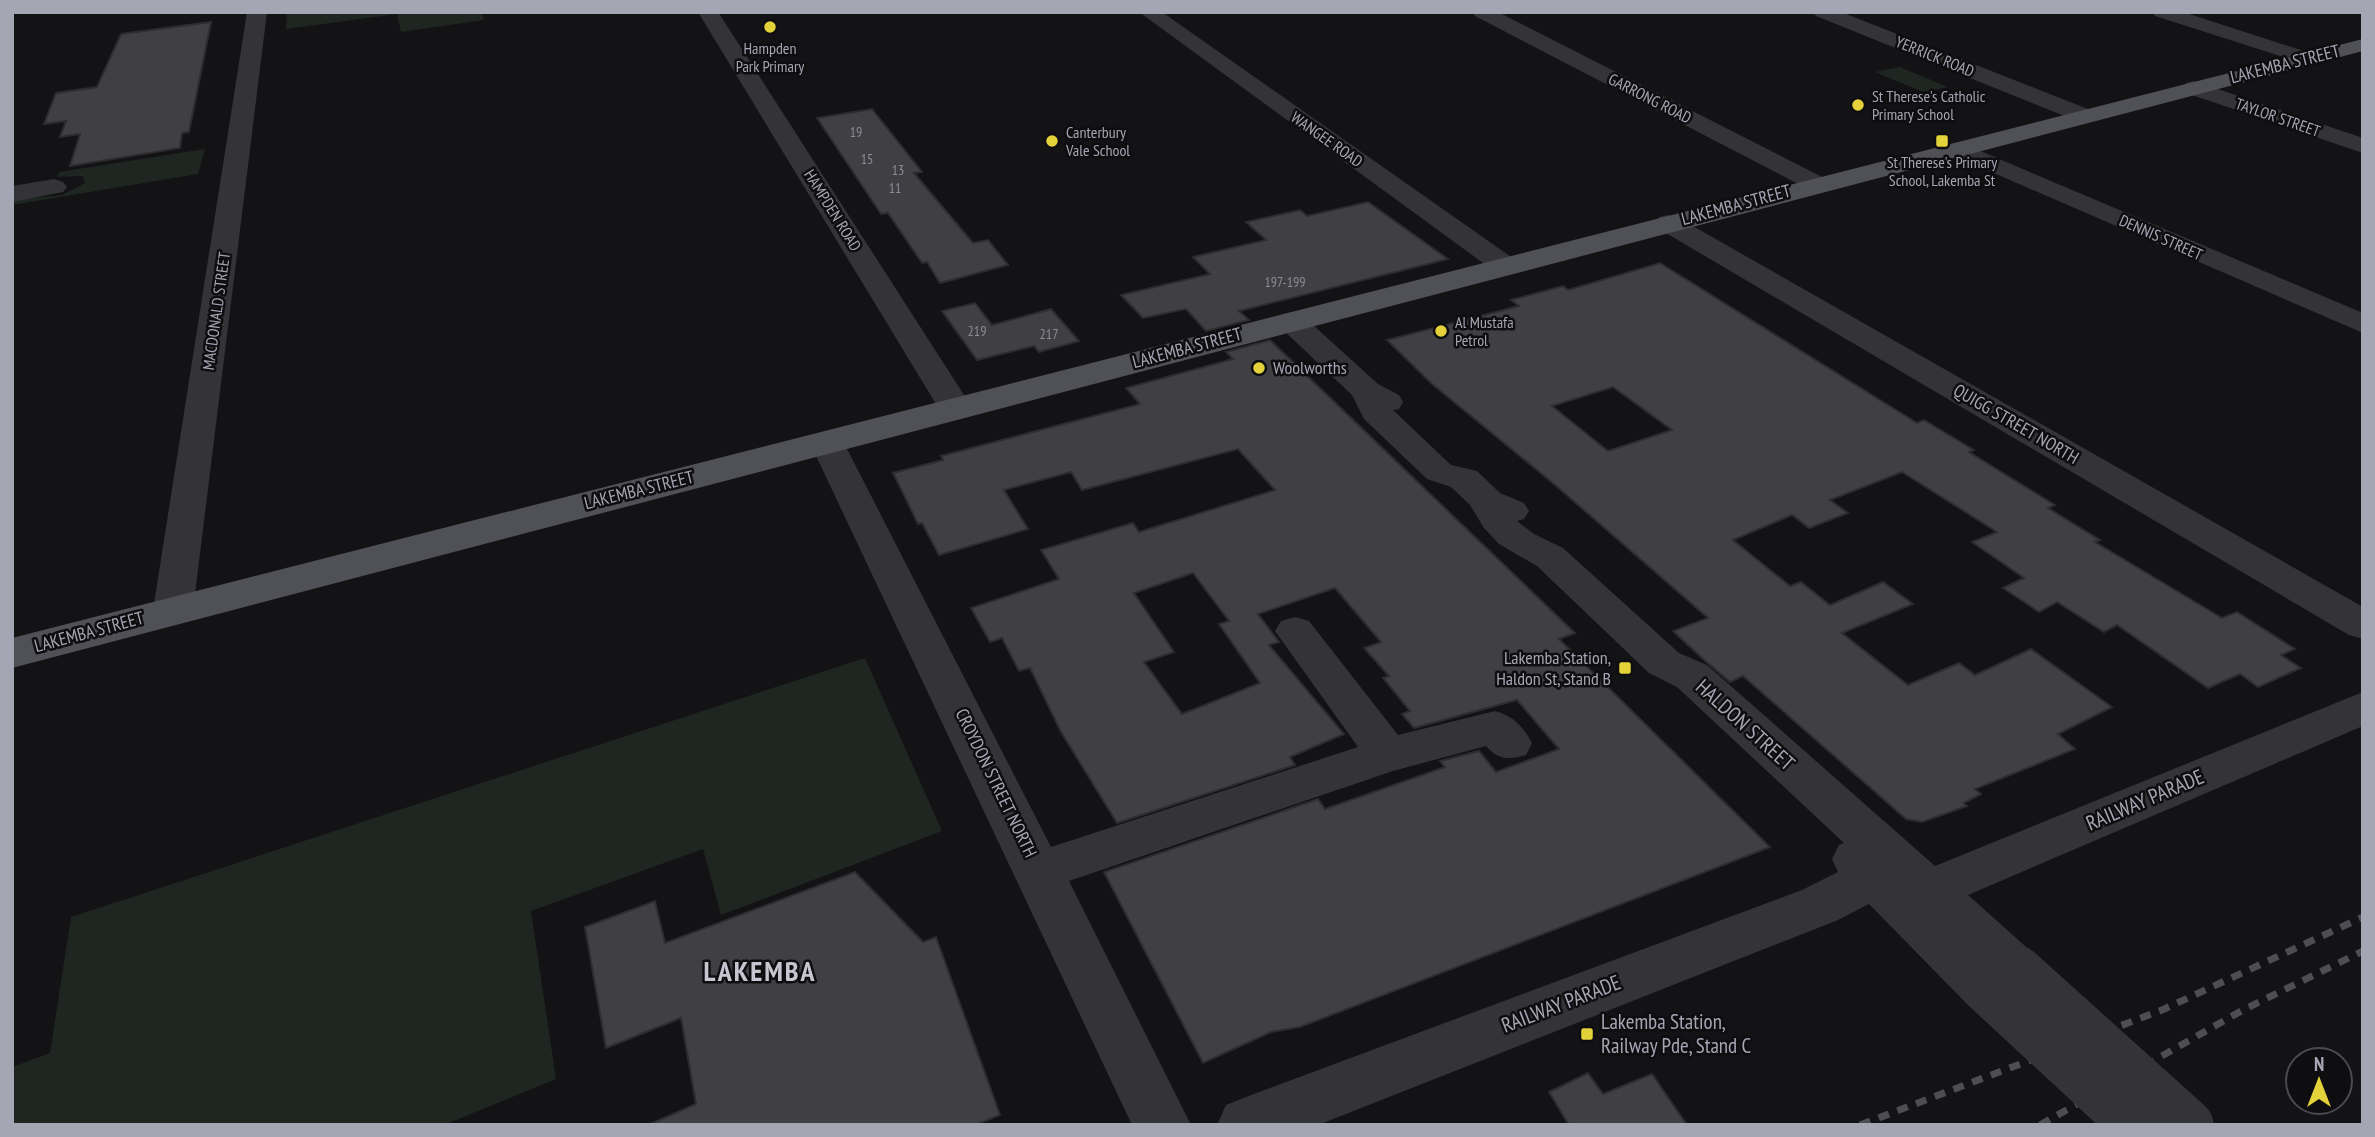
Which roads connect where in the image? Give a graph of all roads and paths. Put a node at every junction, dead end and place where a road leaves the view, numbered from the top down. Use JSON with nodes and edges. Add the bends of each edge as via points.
{"nodes":[{"id":1,"x":257,"y":12,"type":"edge"},
{"id":2,"x":708,"y":12,"type":"edge"},
{"id":3,"x":1149,"y":12,"type":"edge"},
{"id":4,"x":1482,"y":12,"type":"edge"},
{"id":5,"x":1823,"y":12,"type":"edge"},
{"id":6,"x":2162,"y":12,"type":"edge"},
{"id":7,"x":2363,"y":44,"type":"edge"},
{"id":8,"x":2306,"y":58,"type":"junction"},
{"id":9,"x":2194,"y":88,"type":"junction"},
{"id":10,"x":2085,"y":116,"type":"junction"},
{"id":11,"x":2363,"y":146,"type":"edge"},
{"id":12,"x":1959,"y":149,"type":"junction"},
{"id":13,"x":1817,"y":184,"type":"junction"},
{"id":14,"x":54,"y":187,"type":"dead end"},
{"id":15,"x":12,"y":194,"type":"edge"},
{"id":16,"x":1668,"y":223,"type":"junction"},
{"id":17,"x":1504,"y":265,"type":"junction"},
{"id":18,"x":1291,"y":321,"type":"junction"},
{"id":19,"x":2363,"y":324,"type":"edge"},
{"id":20,"x":956,"y":409,"type":"junction"},
{"id":21,"x":827,"y":443,"type":"junction"},
{"id":22,"x":173,"y":610,"type":"junction"},
{"id":23,"x":2363,"y":625,"type":"edge"},
{"id":24,"x":1295,"y":631,"type":"dead end"},
{"id":25,"x":12,"y":653,"type":"edge"},
{"id":26,"x":1664,"y":663,"type":"junction"},
{"id":27,"x":2363,"y":708,"type":"edge"},
{"id":28,"x":1510,"y":743,"type":"dead end"},
{"id":29,"x":1388,"y":755,"type":"junction"},
{"id":30,"x":1039,"y":871,"type":"junction"},
{"id":31,"x":1873,"y":878,"type":"junction"},
{"id":32,"x":1927,"y":891,"type":"junction"},
{"id":33,"x":2002,"y":979,"type":"junction"},
{"id":34,"x":1162,"y":1125,"type":"edge"},
{"id":35,"x":1247,"y":1125,"type":"edge"},
{"id":36,"x":2135,"y":1125,"type":"edge"},
{"id":37,"x":2188,"y":1125,"type":"edge"}],
"edges":[{"from":1,"to":22,"type":"street","name":"MACDONALD STREET"},
{"from":2,"to":20,"type":"street","name":"HAMPDEN ROAD"},
{"from":3,"to":17,"type":"street","name":"WANGEE ROAD"},
{"from":4,"to":13,"type":"street","name":"GARRONG ROAD"},
{"from":5,"to":10,"type":"street","name":"YERRICK ROAD"},
{"from":6,"to":8,"type":"street"},
{"from":7,"to":8,"type":"main road","name":"LAKEMBA STREET"},
{"from":8,"to":9,"type":"main road","name":"LAKEMBA STREET"},
{"from":9,"to":10,"type":"main road","name":"LAKEMBA STREET"},
{"from":9,"to":11,"type":"street","name":"TAYLOR STREET"},
{"from":10,"to":12,"type":"main road","name":"LAKEMBA STREET"},
{"from":12,"to":13,"type":"main road","name":"LAKEMBA STREET"},
{"from":12,"to":19,"type":"street","name":"DENNIS STREET"},
{"from":13,"to":16,"type":"main road","name":"LAKEMBA STREET"},
{"from":14,"to":15,"type":"street"},
{"from":16,"to":17,"type":"main road","name":"LAKEMBA STREET"},
{"from":16,"to":23,"type":"street","name":"QUIGG STREET NORTH"},
{"from":17,"to":18,"type":"main road","name":"LAKEMBA STREET"},
{"from":18,"to":20,"type":"main road","name":"LAKEMBA STREET"},
{"from":18,"to":26,"type":"street","via":[[1367,391],[1376,412],[1439,472],[1476,490],[1491,515],[1527,548],[1550,557]]},
{"from":20,"to":21,"type":"main road","name":"LAKEMBA STREET"},
{"from":21,"to":22,"type":"main road","name":"LAKEMBA STREET"},
{"from":21,"to":30,"type":"street","name":"CROYDON STREET NORTH"},
{"from":22,"to":25,"type":"main road","name":"LAKEMBA STREET"},
{"from":24,"to":29,"type":"street"},
{"from":26,"to":31,"type":"street","name":"HALDON STREET","via":[[1674,682],[1807,803]]},
{"from":26,"to":32,"type":"street","name":"HALDON STREET","via":[[1692,676]]},
{"from":27,"to":32,"type":"street","name":"RAILWAY PARADE"},
{"from":28,"to":29,"type":"street","via":[[1495,727]]},
{"from":29,"to":30,"type":"street"},
{"from":30,"to":34,"type":"street","name":"CROYDON STREET NORTH"},
{"from":31,"to":33,"type":"street","name":"HALDON STREET"},
{"from":31,"to":35,"type":"street","name":"RAILWAY PARADE","via":[[1820,905]]},
{"from":32,"to":33,"type":"street","name":"HALDON STREET"},
{"from":33,"to":36,"type":"street","name":"HALDON STREET","bridge":true},
{"from":33,"to":37,"type":"street","name":"HALDON STREET","bridge":true}]}
